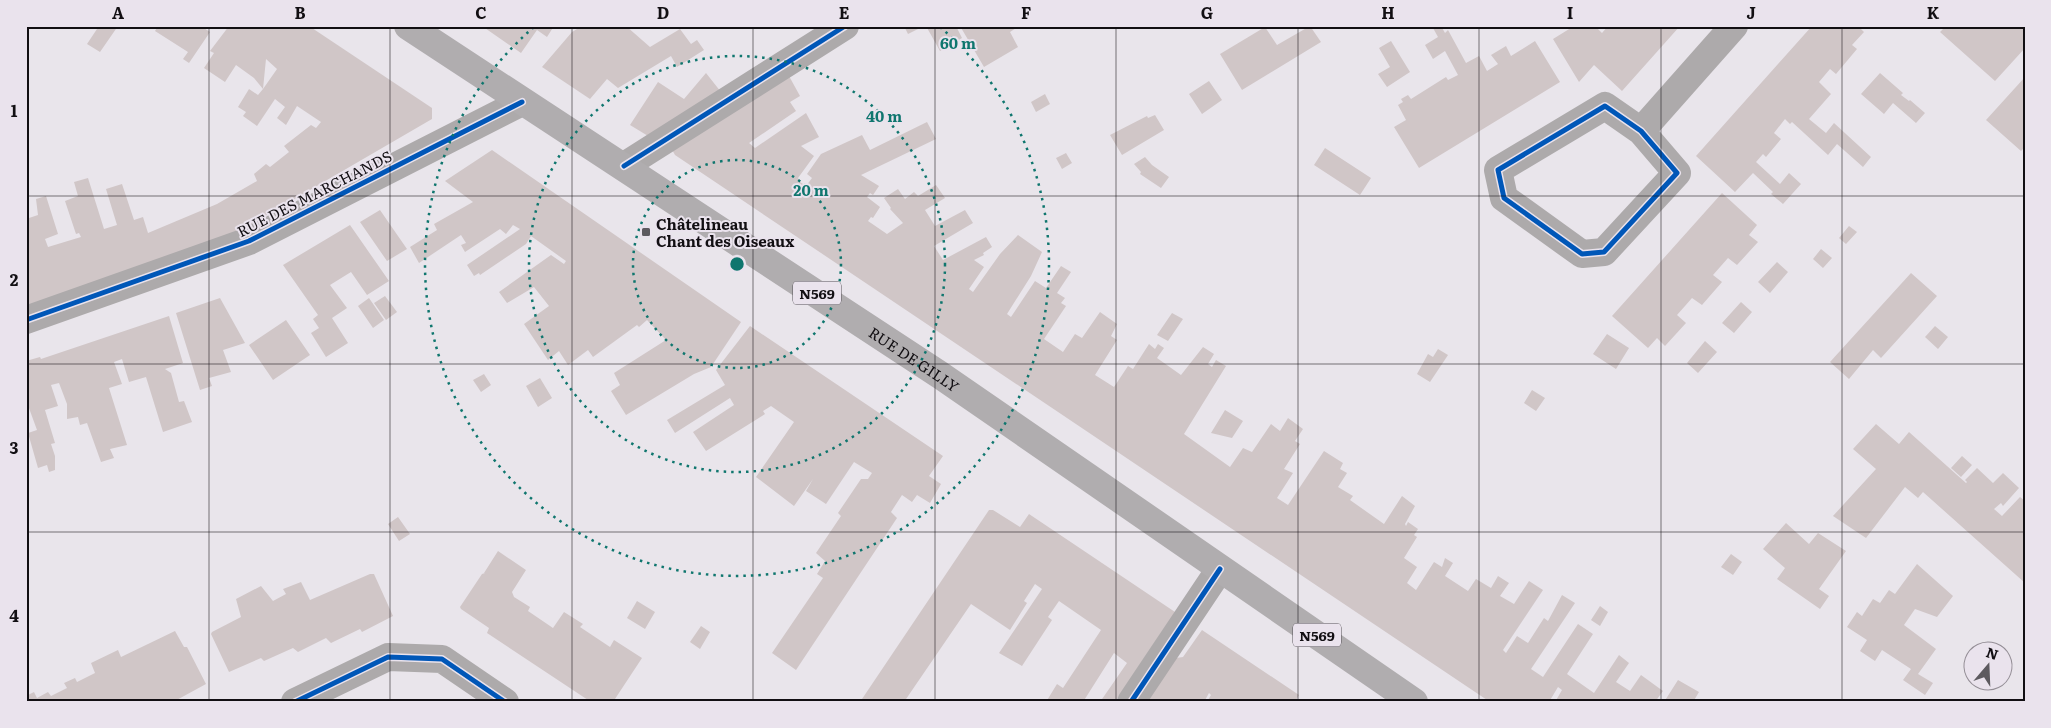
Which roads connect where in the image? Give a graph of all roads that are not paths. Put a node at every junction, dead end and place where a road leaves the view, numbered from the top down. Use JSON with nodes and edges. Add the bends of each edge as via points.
{"nodes":[{"id":1,"x":408,"y":26,"type":"edge"},
{"id":2,"x":845,"y":26,"type":"edge"},
{"id":3,"x":1734,"y":26,"type":"edge"},
{"id":4,"x":522,"y":102,"type":"junction"},
{"id":5,"x":1641,"y":131,"type":"junction"},
{"id":6,"x":624,"y":166,"type":"junction"},
{"id":7,"x":26,"y":320,"type":"edge"},
{"id":8,"x":1220,"y":569,"type":"junction"},
{"id":9,"x":295,"y":702,"type":"edge"},
{"id":10,"x":505,"y":702,"type":"edge"},
{"id":11,"x":1131,"y":702,"type":"edge"},
{"id":12,"x":1414,"y":702,"type":"edge"}],
"edges":[{"from":1,"to":4,"type":"main road","name":"RUE DE GILLY","number":"N569"},
{"from":2,"to":6,"type":"street"},
{"from":3,"to":5,"type":"street"},
{"from":4,"to":6,"type":"main road","name":"RUE DE GILLY","number":"N569"},
{"from":4,"to":7,"type":"street","name":"RUE DES MARCHANDS","via":[[249,242]]},
{"from":5,"to":5,"type":"street","via":[[1605,106],[1498,170],[1504,198],[1582,254],[1604,252],[1676,172]]},
{"from":6,"to":8,"type":"main road","name":"RUE DE GILLY","number":"N569","via":[[940,375]]},
{"from":8,"to":11,"type":"street"},
{"from":8,"to":12,"type":"main road","name":"RUE DE GILLY","number":"N569"},
{"from":9,"to":10,"type":"street","via":[[388,657],[442,659]]}]}
